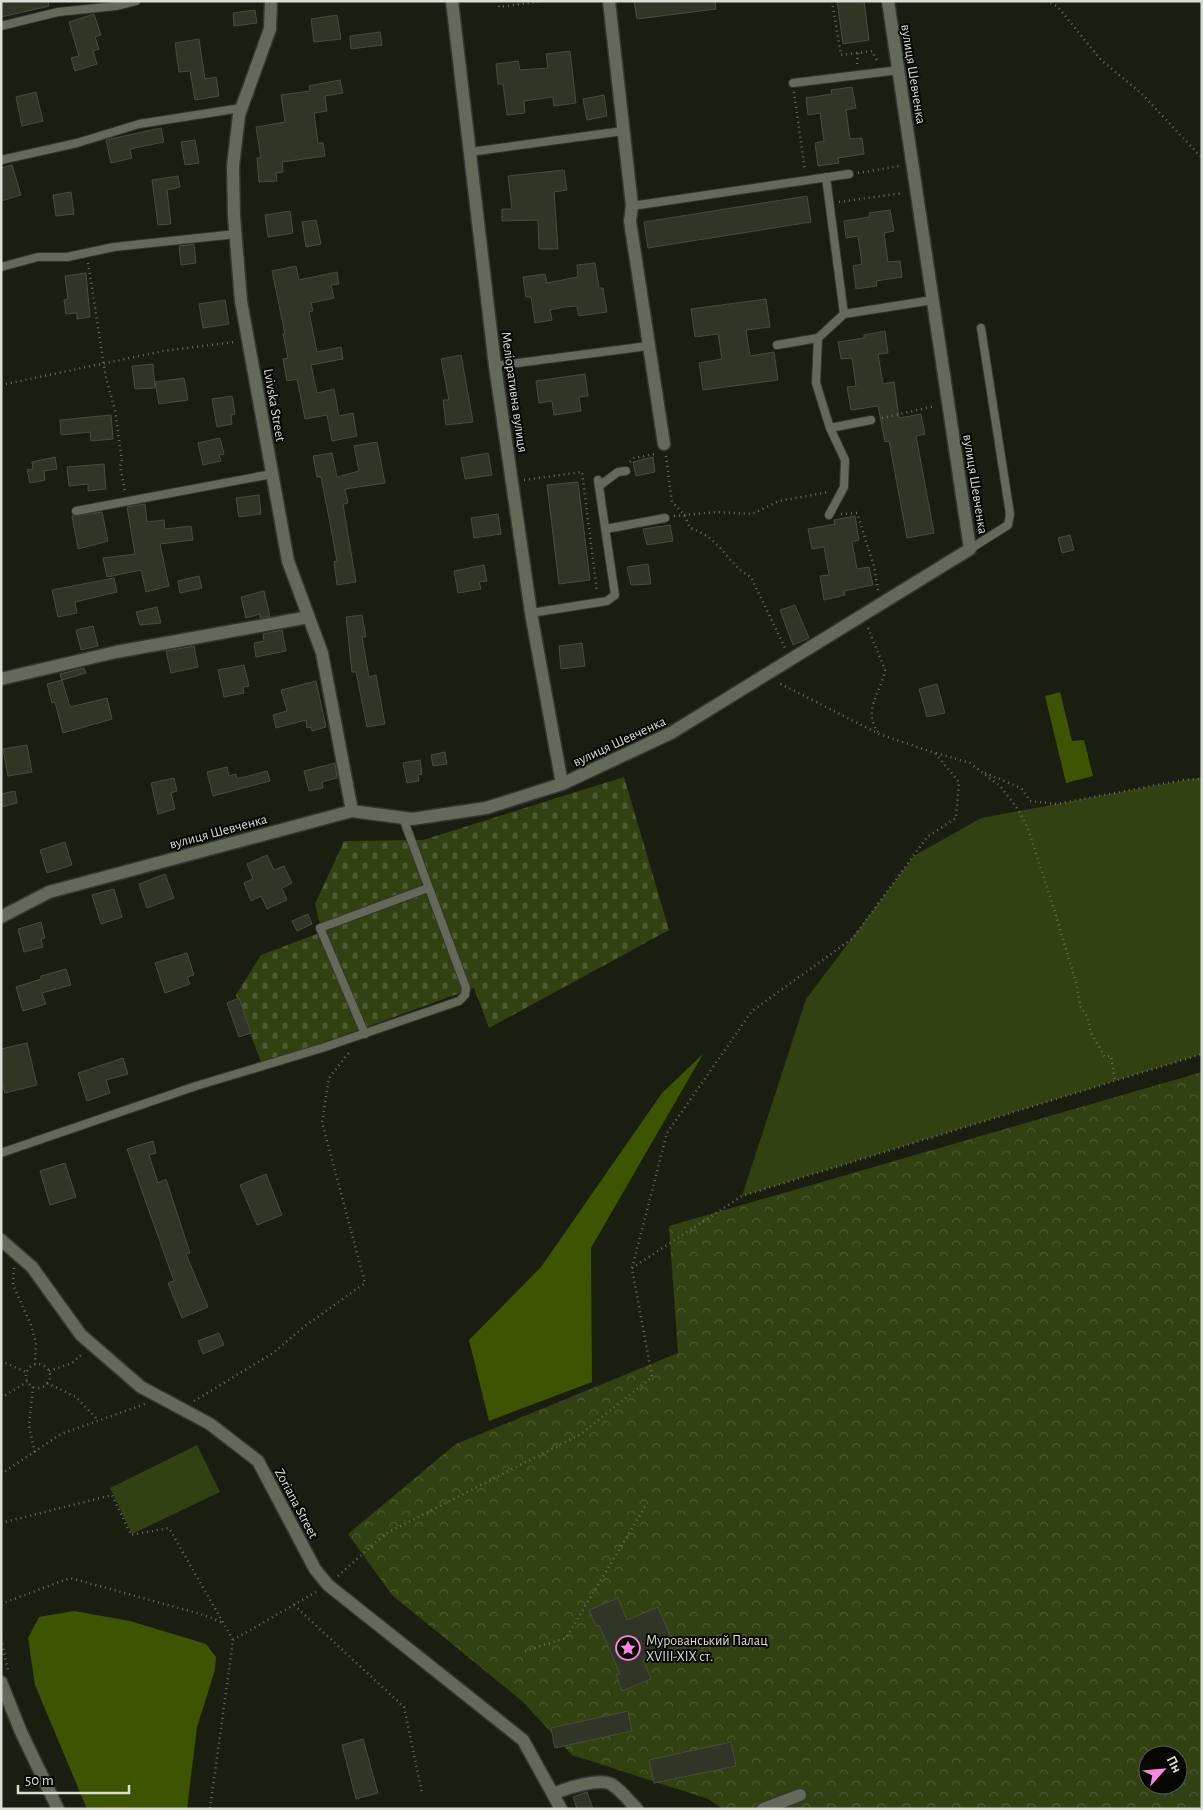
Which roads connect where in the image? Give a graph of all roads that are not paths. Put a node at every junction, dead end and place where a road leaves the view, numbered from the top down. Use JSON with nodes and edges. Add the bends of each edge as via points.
{"nodes":[{"id":1,"x":136,"y":1,"type":"edge"},
{"id":2,"x":271,"y":1,"type":"edge"},
{"id":3,"x":452,"y":1,"type":"edge"},
{"id":4,"x":609,"y":1,"type":"edge"},
{"id":5,"x":888,"y":1,"type":"edge"},
{"id":6,"x":1,"y":26,"type":"edge"},
{"id":7,"x":898,"y":70,"type":"junction"},
{"id":8,"x":792,"y":84,"type":"road end"},
{"id":9,"x":241,"y":108,"type":"junction"},
{"id":10,"x":623,"y":131,"type":"junction"},
{"id":11,"x":470,"y":152,"type":"junction"},
{"id":12,"x":1,"y":160,"type":"edge"},
{"id":13,"x":849,"y":174,"type":"road end"},
{"id":14,"x":826,"y":177,"type":"junction"},
{"id":15,"x":632,"y":206,"type":"junction"},
{"id":16,"x":236,"y":234,"type":"junction"},
{"id":17,"x":1,"y":267,"type":"edge"},
{"id":18,"x":933,"y":300,"type":"junction"},
{"id":19,"x":844,"y":314,"type":"junction"},
{"id":20,"x":981,"y":328,"type":"dead end"},
{"id":21,"x":818,"y":338,"type":"junction"},
{"id":22,"x":777,"y":345,"type":"dead end"},
{"id":23,"x":648,"y":346,"type":"junction"},
{"id":24,"x":495,"y":366,"type":"junction"},
{"id":25,"x":871,"y":420,"type":"road end"},
{"id":26,"x":830,"y":428,"type":"junction"},
{"id":27,"x":664,"y":444,"type":"road end"},
{"id":28,"x":622,"y":472,"type":"road end"},
{"id":29,"x":272,"y":474,"type":"junction"},
{"id":30,"x":76,"y":511,"type":"dead end"},
{"id":31,"x":829,"y":515,"type":"road end"},
{"id":32,"x":665,"y":518,"type":"road end"},
{"id":33,"x":606,"y":529,"type":"junction"},
{"id":34,"x":970,"y":549,"type":"junction"},
{"id":35,"x":531,"y":613,"type":"junction"},
{"id":36,"x":309,"y":617,"type":"junction"},
{"id":37,"x":1,"y":679,"type":"edge"},
{"id":38,"x":562,"y":784,"type":"junction"},
{"id":39,"x":352,"y":810,"type":"junction"},
{"id":40,"x":402,"y":818,"type":"junction"},
{"id":41,"x":428,"y":888,"type":"junction"},
{"id":42,"x":1,"y":917,"type":"edge"},
{"id":43,"x":365,"y":1034,"type":"junction"},
{"id":44,"x":1,"y":1153,"type":"edge"},
{"id":45,"x":1,"y":1240,"type":"edge"},
{"id":46,"x":1,"y":1682,"type":"edge"},
{"id":47,"x":554,"y":1794,"type":"junction"},
{"id":48,"x":800,"y":1795,"type":"dead end"},
{"id":49,"x":58,"y":1809,"type":"edge"},
{"id":50,"x":561,"y":1809,"type":"edge"},
{"id":51,"x":637,"y":1809,"type":"edge"},
{"id":52,"x":763,"y":1809,"type":"edge"}],
"edges":[{"from":1,"to":6,"type":"lane","via":[[58,12]]},
{"from":2,"to":9,"type":"street","name":"Lvivska Street","via":[[270,29]]},
{"from":3,"to":11,"type":"street","name":"Меліоративна вулиця"},
{"from":4,"to":10,"type":"street"},
{"from":5,"to":7,"type":"street","name":"вулиця Шевченка"},
{"from":7,"to":8,"type":"lane"},
{"from":7,"to":18,"type":"street","name":"вулиця Шевченка"},
{"from":9,"to":12,"type":"lane","via":[[139,124],[77,143]]},
{"from":9,"to":16,"type":"street","name":"Lvivska Street","via":[[233,166]]},
{"from":10,"to":11,"type":"lane"},
{"from":10,"to":15,"type":"street"},
{"from":11,"to":24,"type":"street","name":"Меліоративна вулиця"},
{"from":13,"to":14,"type":"lane"},
{"from":14,"to":15,"type":"lane"},
{"from":14,"to":19,"type":"lane"},
{"from":15,"to":23,"type":"street","via":[[630,221]]},
{"from":16,"to":17,"type":"lane","via":[[114,247],[67,258],[38,257]]},
{"from":16,"to":29,"type":"street","name":"Lvivska Street","via":[[241,301]]},
{"from":18,"to":19,"type":"lane"},
{"from":18,"to":34,"type":"street","name":"вулиця Шевченка"},
{"from":19,"to":21,"type":"lane"},
{"from":20,"to":34,"type":"lane","via":[[1010,514],[1008,525]]},
{"from":21,"to":22,"type":"lane"},
{"from":21,"to":26,"type":"lane","via":[[816,383]]},
{"from":23,"to":24,"type":"lane"},
{"from":23,"to":27,"type":"street"},
{"from":24,"to":35,"type":"street","name":"Меліоративна вулиця"},
{"from":25,"to":26,"type":"lane"},
{"from":26,"to":31,"type":"lane","via":[[845,460],[844,487]]},
{"from":28,"to":33,"type":"lane","via":[[599,483]]},
{"from":29,"to":30,"type":"lane"},
{"from":29,"to":36,"type":"street","name":"Lvivska Street","via":[[288,561]]},
{"from":32,"to":33,"type":"lane"},
{"from":33,"to":35,"type":"lane","via":[[615,595],[607,601]]},
{"from":34,"to":38,"type":"street","name":"вулиця Шевченка","via":[[671,733]]},
{"from":35,"to":38,"type":"street","name":"Меліоративна вулиця"},
{"from":36,"to":37,"type":"street","via":[[116,652]]},
{"from":36,"to":39,"type":"street","name":"Lvivska Street","via":[[322,653]]},
{"from":38,"to":40,"type":"street","name":"вулиця Шевченка","via":[[486,808]]},
{"from":39,"to":40,"type":"street","name":"вулиця Шевченка"},
{"from":39,"to":42,"type":"street","name":"вулиця Шевченка","via":[[49,892]]},
{"from":40,"to":41,"type":"lane"},
{"from":41,"to":43,"type":"lane","via":[[466,988],[465,995],[459,1001]]},
{"from":41,"to":43,"type":"lane","via":[[320,928]]},
{"from":43,"to":44,"type":"lane","via":[[196,1086]]},
{"from":45,"to":47,"type":"street","name":"Zoriana Street","via":[[32,1267],[81,1335],[141,1387],[210,1424],[258,1461],[314,1569],[328,1585],[523,1740]]},
{"from":46,"to":49,"type":"street"},
{"from":47,"to":50,"type":"street","name":"Zoriana Street"},
{"from":47,"to":51,"type":"street","via":[[567,1787],[605,1782]]},
{"from":48,"to":52,"type":"street"}]}
